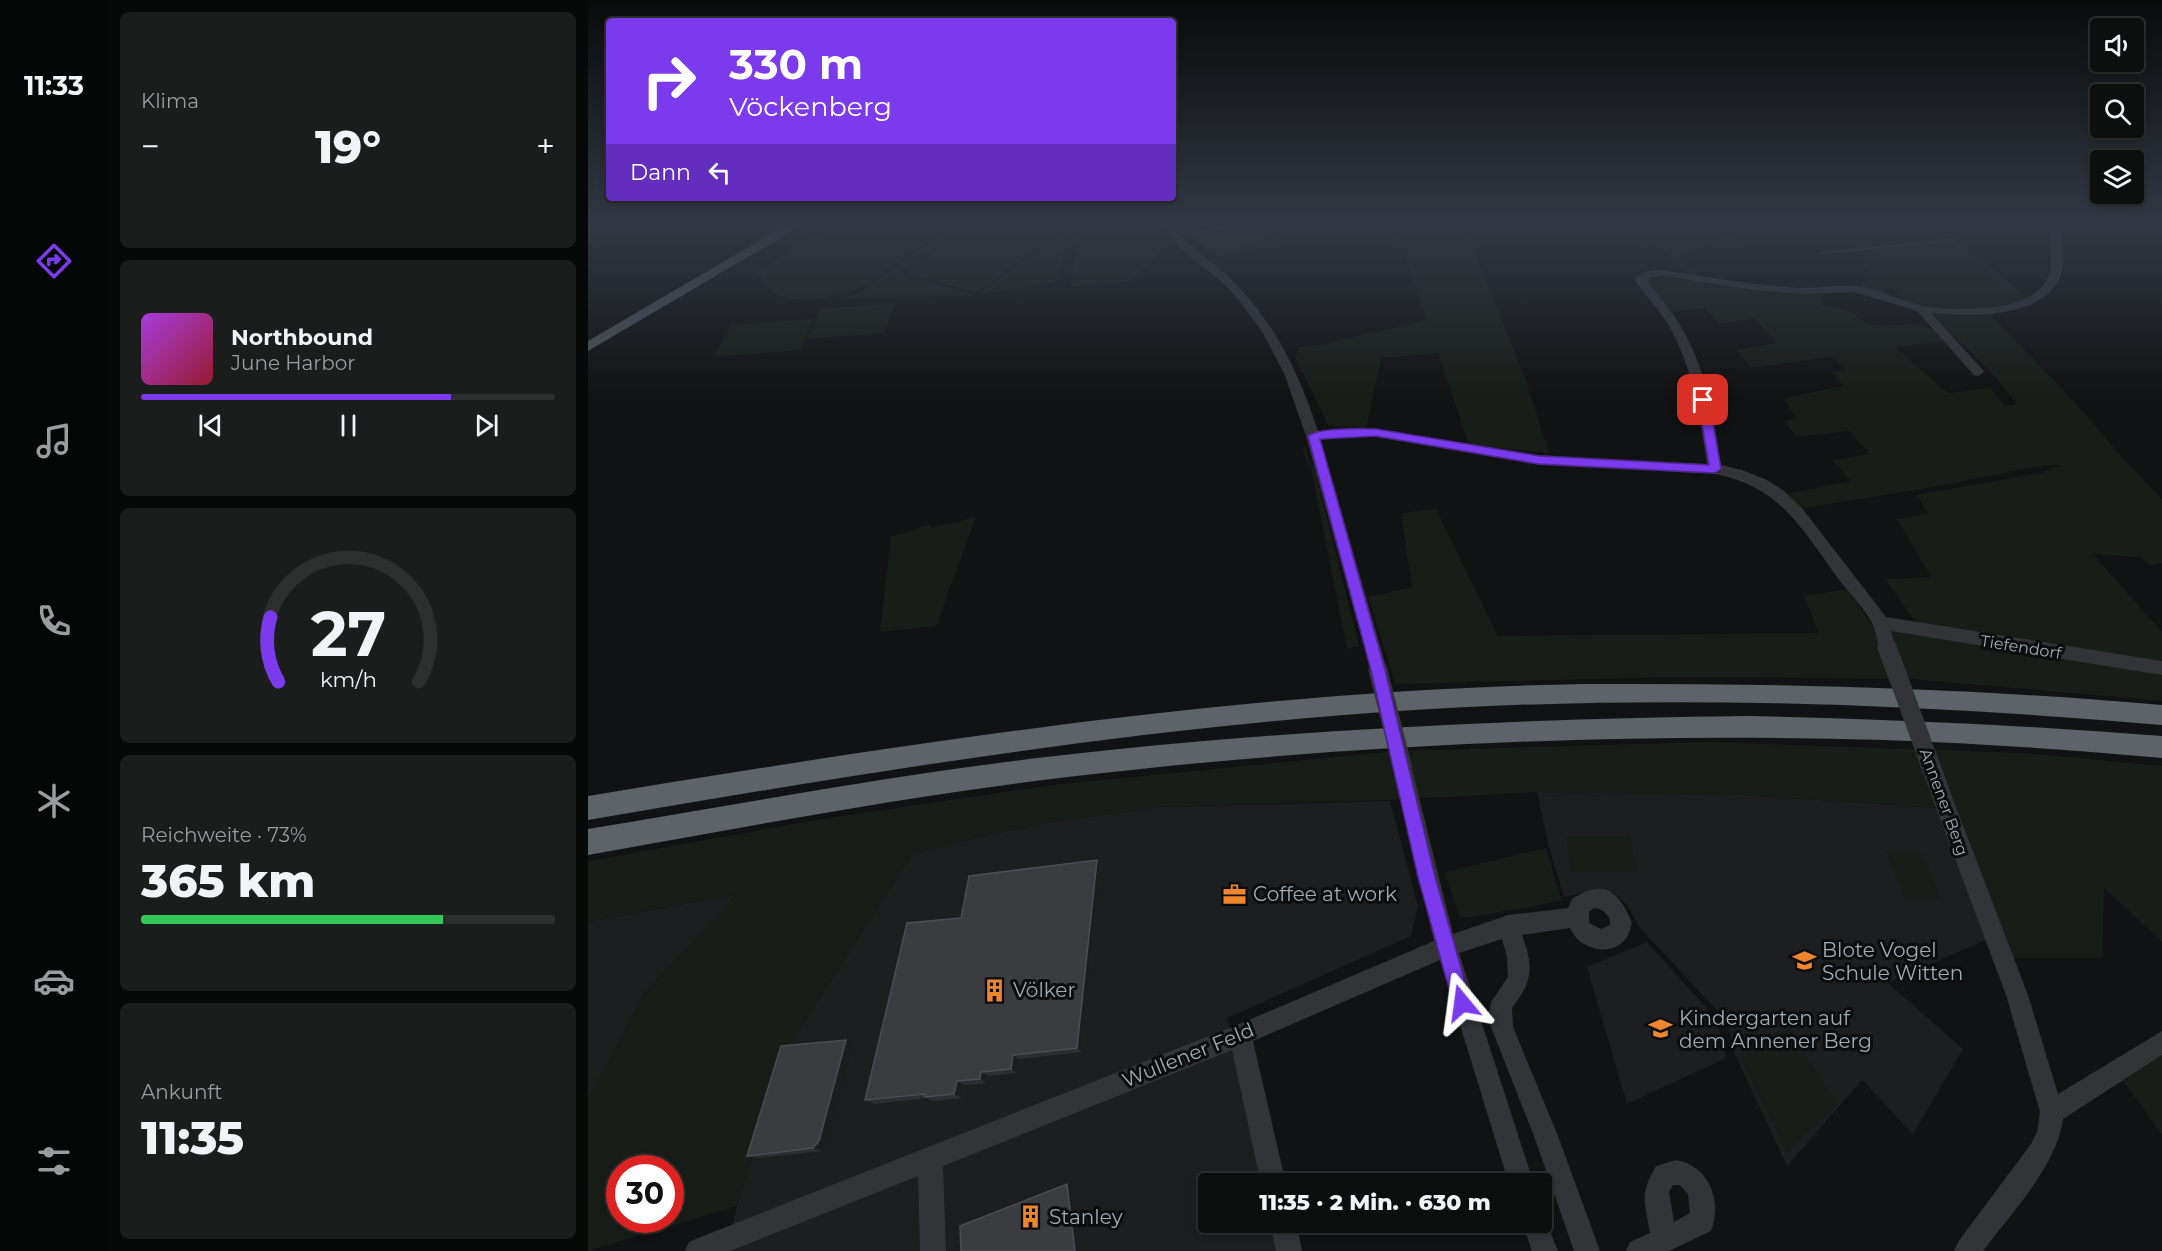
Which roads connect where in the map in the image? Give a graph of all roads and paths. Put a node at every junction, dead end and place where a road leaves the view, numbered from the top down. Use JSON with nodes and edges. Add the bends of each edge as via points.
{"nodes":[{"id":1,"x":703,"y":279,"type":"edge"},
{"id":2,"x":1225,"y":279,"type":"edge"},
{"id":3,"x":1642,"y":279,"type":"edge"},
{"id":4,"x":1705,"y":279,"type":"edge"},
{"id":5,"x":2053,"y":279,"type":"edge"},
{"id":6,"x":1921,"y":309,"type":"junction"},
{"id":7,"x":588,"y":347,"type":"edge"},
{"id":8,"x":1978,"y":372,"type":"dead end"},
{"id":9,"x":1314,"y":436,"type":"junction"},
{"id":10,"x":1715,"y":469,"type":"junction"},
{"id":11,"x":1881,"y":623,"type":"junction"},
{"id":12,"x":2162,"y":668,"type":"edge"},
{"id":13,"x":2162,"y":715,"type":"edge"},
{"id":14,"x":2162,"y":747,"type":"edge"},
{"id":15,"x":588,"y":808,"type":"edge"},
{"id":16,"x":588,"y":842,"type":"edge"},
{"id":17,"x":1577,"y":917,"type":"dead end"},
{"id":18,"x":1508,"y":926,"type":"junction"},
{"id":19,"x":1445,"y":947,"type":"junction"},
{"id":20,"x":1240,"y":1035,"type":"junction"},
{"id":21,"x":2162,"y":1042,"type":"edge"},
{"id":22,"x":2052,"y":1112,"type":"junction"},
{"id":23,"x":930,"y":1158,"type":"junction"},
{"id":24,"x":1271,"y":1173,"type":"edge"},
{"id":25,"x":1518,"y":1173,"type":"edge"},
{"id":26,"x":1285,"y":1233,"type":"edge"},
{"id":27,"x":1539,"y":1233,"type":"edge"},
{"id":28,"x":1664,"y":1240,"type":"dead end"},
{"id":29,"x":698,"y":1251,"type":"edge"},
{"id":30,"x":933,"y":1251,"type":"edge"},
{"id":31,"x":1289,"y":1251,"type":"edge"},
{"id":32,"x":1545,"y":1251,"type":"edge"},
{"id":33,"x":1587,"y":1251,"type":"edge"},
{"id":34,"x":1639,"y":1251,"type":"edge"},
{"id":35,"x":1967,"y":1251,"type":"edge"}],
"edges":[{"from":1,"to":7,"type":"main road"},
{"from":2,"to":9,"type":"street","via":[[1261,320],[1289,372]]},
{"from":3,"to":10,"type":"street","via":[[1691,356],[1699,377]]},
{"from":4,"to":6,"type":"street","via":[[1803,291],[1855,289]]},
{"from":5,"to":6,"type":"street","via":[[2037,297],[2015,306],[1989,311]]},
{"from":6,"to":8,"type":"street"},
{"from":9,"to":10,"type":"street","name":"Annener Berg","via":[[1376,433],[1539,460]]},
{"from":9,"to":19,"type":"street","bridge":true,"via":[[1378,670]]},
{"from":10,"to":11,"type":"street","name":"Annener Berg","via":[[1760,482],[1778,494],[1797,512]]},
{"from":11,"to":12,"type":"street","name":"Tiefendorf"},
{"from":11,"to":22,"type":"street","name":"Annener Berg","bridge":true,"via":[[2017,995]]},
{"from":13,"to":15,"type":"highway","via":[[2014,703],[1798,694],[1573,694],[1379,703],[1044,736],[825,767]]},
{"from":14,"to":16,"type":"highway","via":[[1811,727],[1586,727],[1376,737],[1056,767]]},
{"from":17,"to":18,"type":"street","name":"Wullener Feld"},
{"from":18,"to":19,"type":"street","name":"Wullener Feld"},
{"from":18,"to":33,"type":"street","via":[[1519,963],[1518,977],[1501,1002],[1502,1027]]},
{"from":19,"to":20,"type":"street","name":"Wullener Feld"},
{"from":19,"to":25,"type":"street"},
{"from":20,"to":23,"type":"street","name":"Wullener Feld"},
{"from":20,"to":24,"type":"street"},
{"from":21,"to":22,"type":"street"},
{"from":22,"to":35,"type":"street","name":"Annener Berg","via":[[2040,1154]]},
{"from":23,"to":29,"type":"street","name":"Wullener Feld"},
{"from":23,"to":30,"type":"street"},
{"from":26,"to":31,"type":"street"},
{"from":27,"to":32,"type":"street"},
{"from":28,"to":34,"type":"street"}]}
